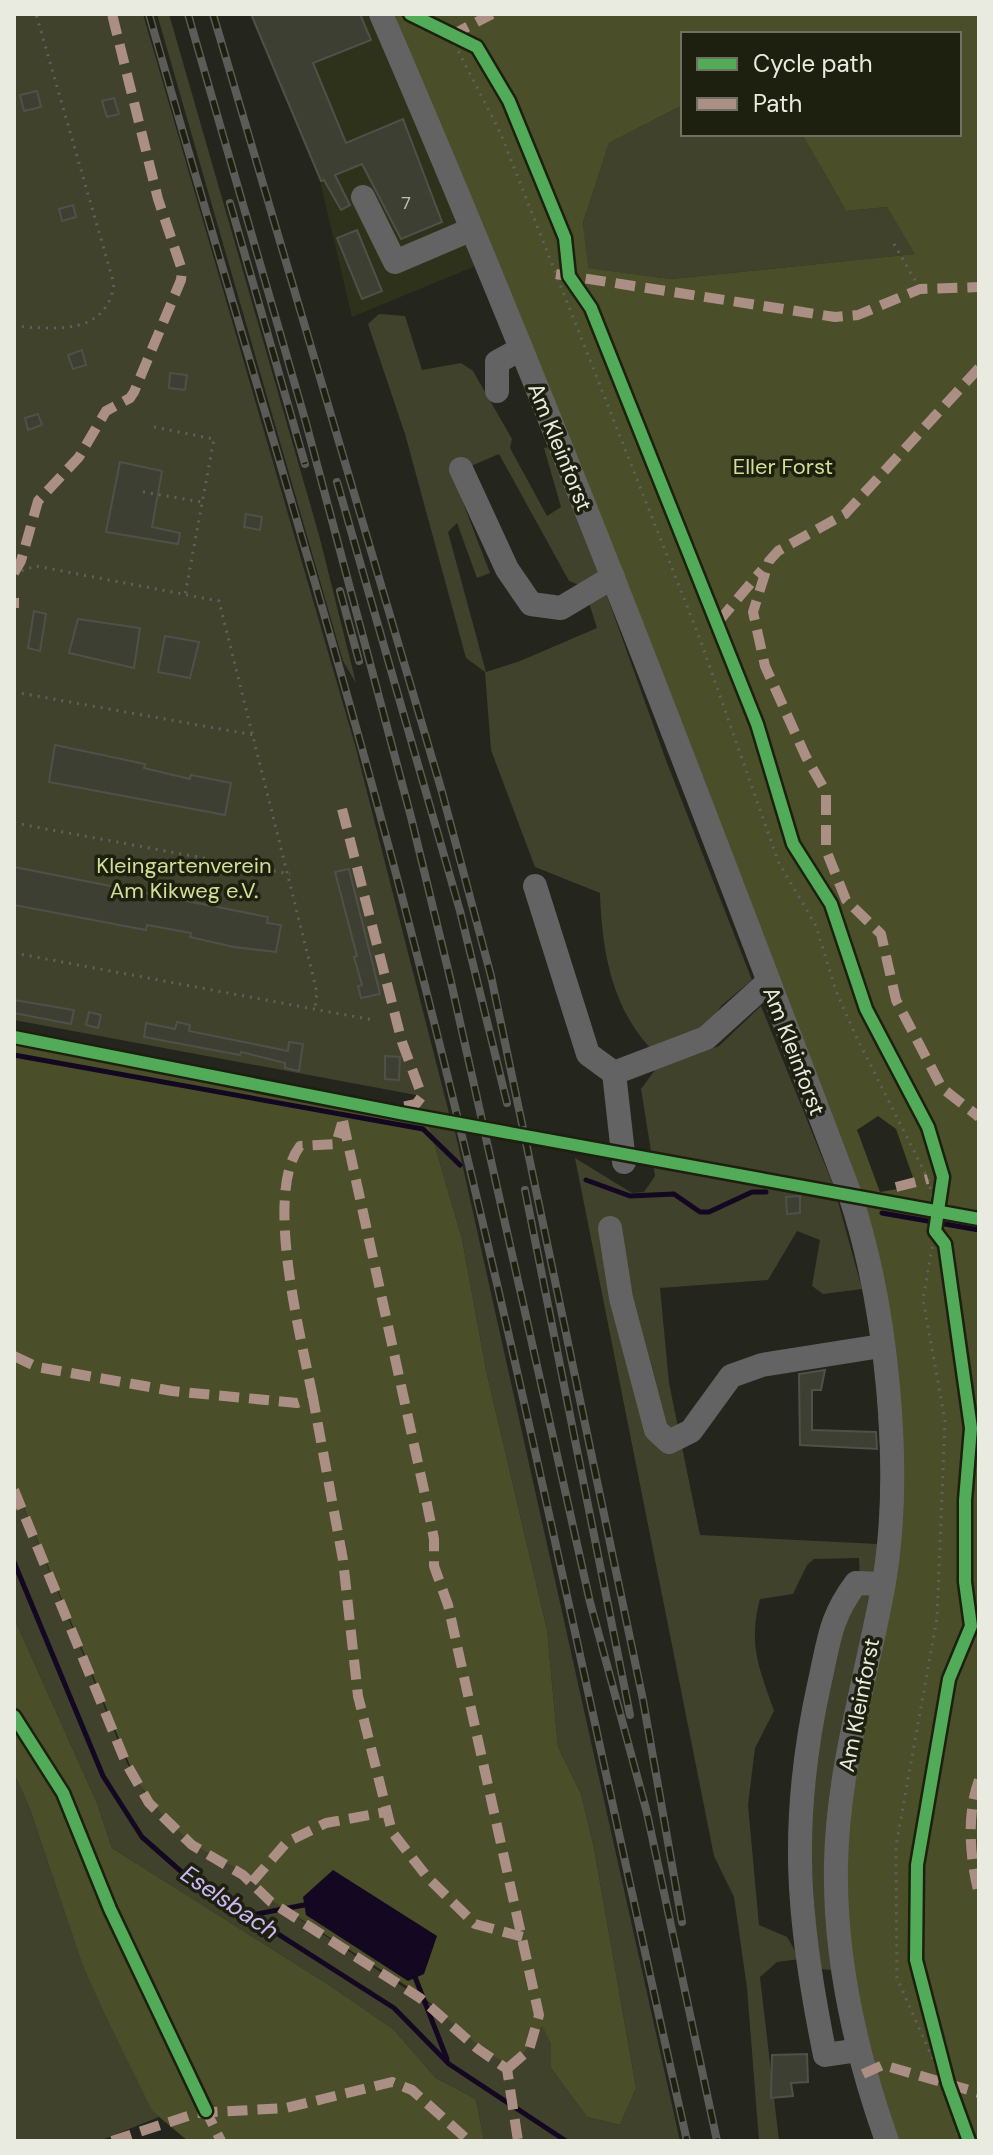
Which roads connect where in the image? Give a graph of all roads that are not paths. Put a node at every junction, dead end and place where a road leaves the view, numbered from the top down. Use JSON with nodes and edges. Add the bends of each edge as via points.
{"nodes":[{"id":1,"x":381,"y":14,"type":"edge"},
{"id":2,"x":363,"y":197,"type":"dead end"},
{"id":3,"x":470,"y":230,"type":"junction"},
{"id":4,"x":521,"y":349,"type":"junction"},
{"id":5,"x":497,"y":391,"type":"dead end"},
{"id":6,"x":461,"y":469,"type":"dead end"},
{"id":7,"x":613,"y":577,"type":"junction"},
{"id":8,"x":535,"y":886,"type":"dead end"},
{"id":9,"x":768,"y":982,"type":"junction"},
{"id":10,"x":614,"y":1073,"type":"junction"},
{"id":11,"x":624,"y":1162,"type":"dead end"},
{"id":12,"x":610,"y":1228,"type":"dead end"},
{"id":13,"x":881,"y":1346,"type":"junction"},
{"id":14,"x":883,"y":1584,"type":"junction"},
{"id":15,"x":859,"y":2050,"type":"junction"},
{"id":16,"x":887,"y":2141,"type":"edge"}],
"edges":[{"from":1,"to":3,"type":"street","name":"Am Kleinforst"},
{"from":2,"to":3,"type":"street","via":[[395,262]]},
{"from":3,"to":4,"type":"street","name":"Am Kleinforst"},
{"from":4,"to":5,"type":"street","via":[[497,362]]},
{"from":4,"to":7,"type":"street","name":"Am Kleinforst"},
{"from":6,"to":7,"type":"street","via":[[507,569],[531,604],[561,608]]},
{"from":7,"to":9,"type":"street","name":"Am Kleinforst"},
{"from":8,"to":10,"type":"street","via":[[588,1054]]},
{"from":9,"to":10,"type":"street","via":[[706,1038]]},
{"from":9,"to":13,"type":"street","name":"Am Kleinforst","via":[[859,1221]]},
{"from":10,"to":11,"type":"street"},
{"from":12,"to":13,"type":"street","via":[[621,1298],[656,1430],[669,1442],[691,1431],[731,1376],[762,1365]]},
{"from":13,"to":14,"type":"street","name":"Am Kleinforst","via":[[894,1444]]},
{"from":14,"to":15,"type":"street","name":"Am Kleinforst","via":[[847,1754],[836,1862],[844,1987]]},
{"from":14,"to":15,"type":"street","via":[[856,1583],[836,1610],[799,1812],[798,1885],[807,1969],[825,2055]]},
{"from":15,"to":16,"type":"street","name":"Am Kleinforst"}]}
